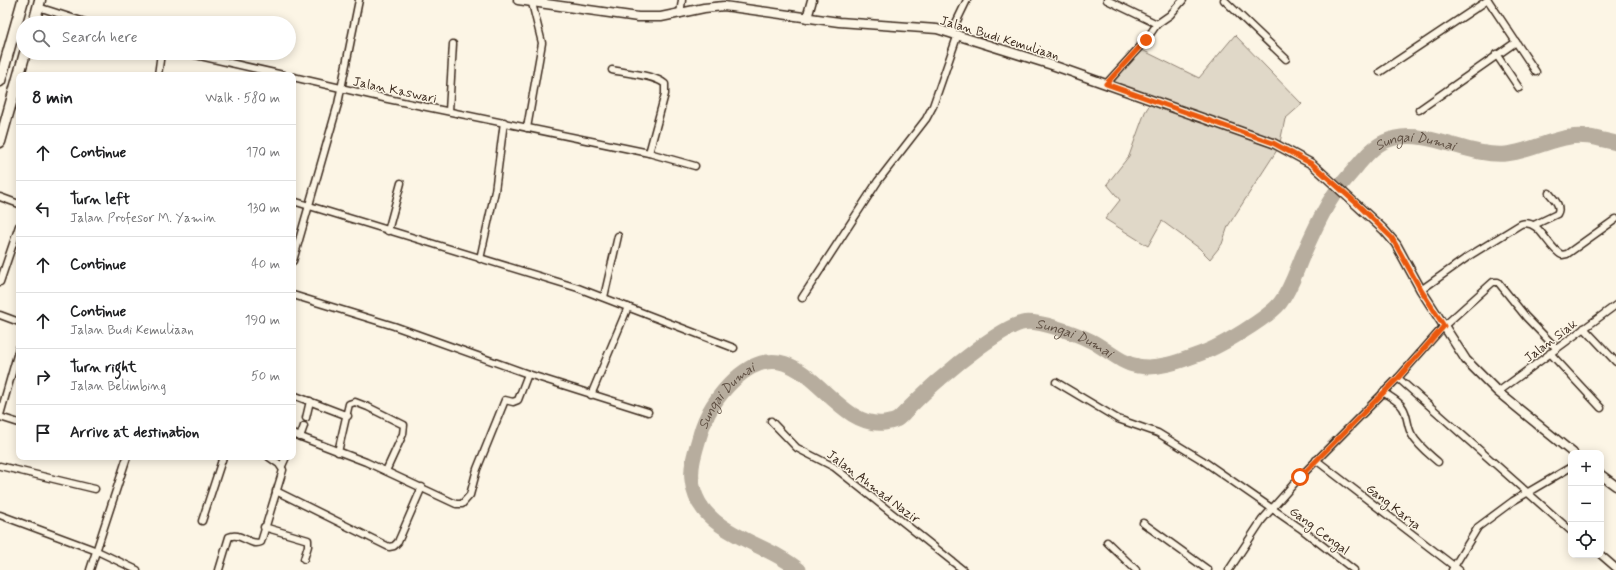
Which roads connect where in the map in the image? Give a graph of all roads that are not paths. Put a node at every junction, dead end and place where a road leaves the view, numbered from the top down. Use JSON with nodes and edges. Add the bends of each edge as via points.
{"nodes":[{"id":1,"x":23,"y":0,"type":"edge"},
{"id":2,"x":359,"y":0,"type":"edge"},
{"id":3,"x":518,"y":0,"type":"edge"},
{"id":4,"x":682,"y":0,"type":"edge"},
{"id":5,"x":812,"y":0,"type":"edge"},
{"id":6,"x":967,"y":0,"type":"edge"},
{"id":7,"x":1107,"y":0,"type":"edge"},
{"id":8,"x":1183,"y":0,"type":"edge"},
{"id":9,"x":1224,"y":0,"type":"edge"},
{"id":10,"x":1488,"y":0,"type":"edge"},
{"id":11,"x":39,"y":3,"type":"edge"},
{"id":12,"x":532,"y":3,"type":"junction"},
{"id":13,"x":680,"y":14,"type":"junction"},
{"id":14,"x":18,"y":16,"type":"edge"},
{"id":15,"x":36,"y":16,"type":"edge"},
{"id":16,"x":71,"y":16,"type":"edge"},
{"id":17,"x":807,"y":18,"type":"junction"},
{"id":18,"x":1157,"y":24,"type":"junction"},
{"id":19,"x":16,"y":25,"type":"edge"},
{"id":20,"x":954,"y":34,"type":"junction"},
{"id":21,"x":1516,"y":42,"type":"junction"},
{"id":22,"x":453,"y":44,"type":"dead end"},
{"id":23,"x":1496,"y":54,"type":"junction"},
{"id":24,"x":1286,"y":59,"type":"dead end"},
{"id":25,"x":23,"y":60,"type":"edge"},
{"id":26,"x":160,"y":60,"type":"edge"},
{"id":27,"x":216,"y":60,"type":"edge"},
{"id":28,"x":250,"y":68,"type":"junction"},
{"id":29,"x":612,"y":70,"type":"dead end"},
{"id":30,"x":20,"y":72,"type":"edge"},
{"id":31,"x":158,"y":72,"type":"edge"},
{"id":32,"x":249,"y":72,"type":"edge"},
{"id":33,"x":269,"y":72,"type":"edge"},
{"id":34,"x":1380,"y":72,"type":"dead end"},
{"id":35,"x":1536,"y":72,"type":"dead end"},
{"id":36,"x":296,"y":78,"type":"edge"},
{"id":37,"x":0,"y":81,"type":"edge"},
{"id":38,"x":1106,"y":84,"type":"junction"},
{"id":39,"x":16,"y":85,"type":"edge"},
{"id":40,"x":1519,"y":88,"type":"dead end"},
{"id":41,"x":342,"y":89,"type":"junction"},
{"id":42,"x":1419,"y":110,"type":"dead end"},
{"id":43,"x":449,"y":111,"type":"junction"},
{"id":44,"x":504,"y":122,"type":"junction"},
{"id":45,"x":527,"y":128,"type":"junction"},
{"id":46,"x":0,"y":142,"type":"edge"},
{"id":47,"x":649,"y":152,"type":"junction"},
{"id":48,"x":695,"y":166,"type":"dead end"},
{"id":49,"x":401,"y":183,"type":"dead end"},
{"id":50,"x":1549,"y":193,"type":"dead end"},
{"id":51,"x":0,"y":197,"type":"edge"},
{"id":52,"x":296,"y":202,"type":"edge"},
{"id":53,"x":16,"y":203,"type":"edge"},
{"id":54,"x":309,"y":207,"type":"junction"},
{"id":55,"x":1616,"y":219,"type":"edge"},
{"id":56,"x":1534,"y":225,"type":"junction"},
{"id":57,"x":388,"y":231,"type":"junction"},
{"id":58,"x":16,"y":235,"type":"edge"},
{"id":59,"x":618,"y":236,"type":"dead end"},
{"id":60,"x":296,"y":251,"type":"edge"},
{"id":61,"x":480,"y":259,"type":"junction"},
{"id":62,"x":0,"y":282,"type":"edge"},
{"id":63,"x":1421,"y":290,"type":"junction"},
{"id":64,"x":296,"y":296,"type":"edge"},
{"id":65,"x":604,"y":297,"type":"junction"},
{"id":66,"x":802,"y":298,"type":"dead end"},
{"id":67,"x":1616,"y":305,"type":"edge"},
{"id":68,"x":628,"y":307,"type":"junction"},
{"id":69,"x":0,"y":315,"type":"edge"},
{"id":70,"x":16,"y":321,"type":"edge"},
{"id":71,"x":1444,"y":326,"type":"junction"},
{"id":72,"x":1584,"y":328,"type":"junction"},
{"id":73,"x":734,"y":348,"type":"dead end"},
{"id":74,"x":1556,"y":348,"type":"junction"},
{"id":75,"x":1550,"y":353,"type":"junction"},
{"id":76,"x":16,"y":358,"type":"edge"},
{"id":77,"x":1616,"y":362,"type":"edge"},
{"id":78,"x":528,"y":374,"type":"junction"},
{"id":79,"x":1398,"y":378,"type":"junction"},
{"id":80,"x":1056,"y":382,"type":"dead end"},
{"id":81,"x":1384,"y":392,"type":"junction"},
{"id":82,"x":1498,"y":392,"type":"junction"},
{"id":83,"x":296,"y":395,"type":"edge"},
{"id":84,"x":591,"y":395,"type":"junction"},
{"id":85,"x":310,"y":401,"type":"junction"},
{"id":86,"x":2,"y":403,"type":"edge"},
{"id":87,"x":1602,"y":408,"type":"dead end"},
{"id":88,"x":648,"y":412,"type":"dead end"},
{"id":89,"x":0,"y":416,"type":"edge"},
{"id":90,"x":348,"y":416,"type":"junction"},
{"id":91,"x":306,"y":418,"type":"dead end"},
{"id":92,"x":16,"y":421,"type":"edge"},
{"id":93,"x":771,"y":421,"type":"dead end"},
{"id":94,"x":304,"y":426,"type":"dead end"},
{"id":95,"x":296,"y":435,"type":"edge"},
{"id":96,"x":296,"y":436,"type":"edge"},
{"id":97,"x":1569,"y":450,"type":"edge"},
{"id":98,"x":338,"y":452,"type":"junction"},
{"id":99,"x":126,"y":460,"type":"edge"},
{"id":100,"x":222,"y":460,"type":"edge"},
{"id":101,"x":273,"y":460,"type":"edge"},
{"id":102,"x":285,"y":460,"type":"edge"},
{"id":103,"x":1316,"y":460,"type":"junction"},
{"id":104,"x":1438,"y":462,"type":"dead end"},
{"id":105,"x":0,"y":466,"type":"edge"},
{"id":106,"x":282,"y":466,"type":"junction"},
{"id":107,"x":1568,"y":469,"type":"edge"},
{"id":108,"x":386,"y":471,"type":"junction"},
{"id":109,"x":1604,"y":477,"type":"edge"},
{"id":110,"x":1616,"y":486,"type":"edge"},
{"id":111,"x":422,"y":487,"type":"junction"},
{"id":112,"x":95,"y":489,"type":"dead end"},
{"id":113,"x":276,"y":491,"type":"junction"},
{"id":114,"x":1529,"y":492,"type":"junction"},
{"id":115,"x":1272,"y":508,"type":"junction"},
{"id":116,"x":0,"y":515,"type":"edge"},
{"id":117,"x":202,"y":521,"type":"dead end"},
{"id":118,"x":1143,"y":523,"type":"dead end"},
{"id":119,"x":264,"y":527,"type":"junction"},
{"id":120,"x":1568,"y":528,"type":"edge"},
{"id":121,"x":1107,"y":542,"type":"dead end"},
{"id":122,"x":97,"y":551,"type":"junction"},
{"id":123,"x":304,"y":558,"type":"dead end"},
{"id":124,"x":1604,"y":558,"type":"edge"},
{"id":125,"x":1616,"y":568,"type":"edge"},
{"id":126,"x":1455,"y":569,"type":"edge"},
{"id":127,"x":90,"y":570,"type":"edge"},
{"id":128,"x":137,"y":570,"type":"edge"},
{"id":129,"x":219,"y":570,"type":"edge"},
{"id":130,"x":963,"y":570,"type":"edge"},
{"id":131,"x":1136,"y":570,"type":"edge"},
{"id":132,"x":1208,"y":570,"type":"edge"},
{"id":133,"x":1229,"y":570,"type":"edge"},
{"id":134,"x":1354,"y":570,"type":"edge"}],
"edges":[{"from":1,"to":14,"type":"main road"},
{"from":2,"to":41,"type":"street"},
{"from":3,"to":12,"type":"street","name":"Jalan Budi Kemuliaan"},
{"from":4,"to":13,"type":"street"},
{"from":5,"to":17,"type":"street"},
{"from":6,"to":20,"type":"street"},
{"from":7,"to":18,"type":"street"},
{"from":8,"to":18,"type":"street","via":[[1170,15]]},
{"from":9,"to":24,"type":"street"},
{"from":10,"to":21,"type":"street"},
{"from":10,"to":34,"type":"street"},
{"from":11,"to":15,"type":"main road"},
{"from":11,"to":16,"type":"street"},
{"from":12,"to":13,"type":"street","name":"Jalan Budi Kemuliaan","via":[[638,17],[661,18]]},
{"from":12,"to":45,"type":"street","via":[[542,43]]},
{"from":13,"to":17,"type":"street","name":"Jalan Budi Kemuliaan","via":[[724,6]]},
{"from":17,"to":20,"type":"street","name":"Jalan Budi Kemuliaan","via":[[921,27]]},
{"from":18,"to":38,"type":"street"},
{"from":19,"to":37,"type":"main road"},
{"from":20,"to":38,"type":"street","name":"Jalan Budi Kemuliaan"},
{"from":20,"to":66,"type":"street","via":[[933,106],[926,119],[878,181]]},
{"from":21,"to":23,"type":"street"},
{"from":21,"to":35,"type":"street"},
{"from":22,"to":43,"type":"street"},
{"from":23,"to":40,"type":"street"},
{"from":23,"to":42,"type":"street"},
{"from":25,"to":30,"type":"main road"},
{"from":26,"to":31,"type":"street"},
{"from":27,"to":28,"type":"street"},
{"from":28,"to":32,"type":"street"},
{"from":28,"to":33,"type":"street"},
{"from":29,"to":47,"type":"street","via":[[648,77],[665,84],[665,94]]},
{"from":36,"to":41,"type":"street","name":"Jalan Kaswari"},
{"from":38,"to":63,"type":"street","name":"Jalan Budi Kemuliaan","via":[[1273,143],[1303,158],[1354,201],[1392,238]]},
{"from":39,"to":46,"type":"main road"},
{"from":41,"to":43,"type":"street","name":"Jalan Kaswari"},
{"from":41,"to":54,"type":"street"},
{"from":43,"to":44,"type":"street","name":"Jalan Kaswari"},
{"from":44,"to":45,"type":"street","name":"Jalan Kaswari"},
{"from":44,"to":61,"type":"street","via":[[495,191]]},
{"from":45,"to":47,"type":"street","name":"Jalan Kaswari"},
{"from":47,"to":48,"type":"street","name":"Jalan Kaswari"},
{"from":49,"to":57,"type":"street"},
{"from":50,"to":56,"type":"street","via":[[1559,206],[1559,210],[1557,214]]},
{"from":51,"to":53,"type":"street"},
{"from":52,"to":54,"type":"street"},
{"from":54,"to":57,"type":"street"},
{"from":54,"to":60,"type":"street"},
{"from":55,"to":56,"type":"street","via":[[1562,255],[1554,250]]},
{"from":56,"to":63,"type":"street","via":[[1521,224]]},
{"from":57,"to":61,"type":"street"},
{"from":58,"to":62,"type":"street"},
{"from":59,"to":65,"type":"street"},
{"from":61,"to":65,"type":"street"},
{"from":63,"to":71,"type":"street","name":"Jalan Budi Kemuliaan"},
{"from":64,"to":78,"type":"street","via":[[394,326]]},
{"from":65,"to":68,"type":"street"},
{"from":67,"to":72,"type":"street","name":"Jalan Siak"},
{"from":68,"to":73,"type":"street"},
{"from":68,"to":84,"type":"street"},
{"from":69,"to":70,"type":"street"},
{"from":71,"to":74,"type":"street","via":[[1496,281]]},
{"from":71,"to":79,"type":"street"},
{"from":71,"to":82,"type":"street","name":"Jalan Budi Kemuliaan","via":[[1459,352]]},
{"from":72,"to":74,"type":"street","name":"Jalan Siak"},
{"from":72,"to":77,"type":"street"},
{"from":74,"to":75,"type":"street","name":"Jalan Siak"},
{"from":75,"to":82,"type":"street","name":"Jalan Siak"},
{"from":75,"to":87,"type":"street"},
{"from":76,"to":86,"type":"street"},
{"from":78,"to":84,"type":"street"},
{"from":78,"to":111,"type":"street","via":[[518,400],[505,400],[501,408],[465,503],[456,504]]},
{"from":79,"to":81,"type":"street"},
{"from":79,"to":114,"type":"street"},
{"from":80,"to":115,"type":"street","name":"Gang Cengal","via":[[1118,419],[1158,433]]},
{"from":81,"to":103,"type":"street"},
{"from":81,"to":104,"type":"street","via":[[1404,408],[1412,436]]},
{"from":82,"to":97,"type":"street","name":"Jalan Budi Kemuliaan"},
{"from":83,"to":85,"type":"street"},
{"from":84,"to":88,"type":"street"},
{"from":85,"to":90,"type":"street"},
{"from":85,"to":91,"type":"street"},
{"from":86,"to":89,"type":"street"},
{"from":89,"to":92,"type":"street"},
{"from":90,"to":98,"type":"street"},
{"from":90,"to":108,"type":"street","via":[[348,407],[352,402],[403,423],[403,434]]},
{"from":93,"to":130,"type":"street","name":"Jalan Ahmad Nazir","via":[[797,448],[834,467]]},
{"from":94,"to":95,"type":"street"},
{"from":96,"to":98,"type":"street"},
{"from":98,"to":108,"type":"street"},
{"from":99,"to":122,"type":"street"},
{"from":100,"to":117,"type":"street"},
{"from":101,"to":106,"type":"street"},
{"from":102,"to":106,"type":"street"},
{"from":103,"to":115,"type":"street"},
{"from":103,"to":126,"type":"street","name":"Gang Karya"},
{"from":105,"to":112,"type":"street"},
{"from":106,"to":113,"type":"street"},
{"from":107,"to":114,"type":"street"},
{"from":108,"to":111,"type":"street"},
{"from":109,"to":110,"type":"street"},
{"from":111,"to":113,"type":"street","via":[[398,542],[389,547]]},
{"from":113,"to":119,"type":"street"},
{"from":114,"to":120,"type":"street"},
{"from":114,"to":126,"type":"street","via":[[1478,527]]},
{"from":115,"to":133,"type":"street"},
{"from":115,"to":134,"type":"street","name":"Gang Cengal"},
{"from":116,"to":122,"type":"street"},
{"from":118,"to":132,"type":"street"},
{"from":119,"to":123,"type":"street","via":[[308,540]]},
{"from":119,"to":129,"type":"street","via":[[261,542],[258,543],[237,535],[229,537]]},
{"from":121,"to":131,"type":"street"},
{"from":122,"to":127,"type":"street"},
{"from":122,"to":128,"type":"street"},
{"from":124,"to":125,"type":"street"}]}
